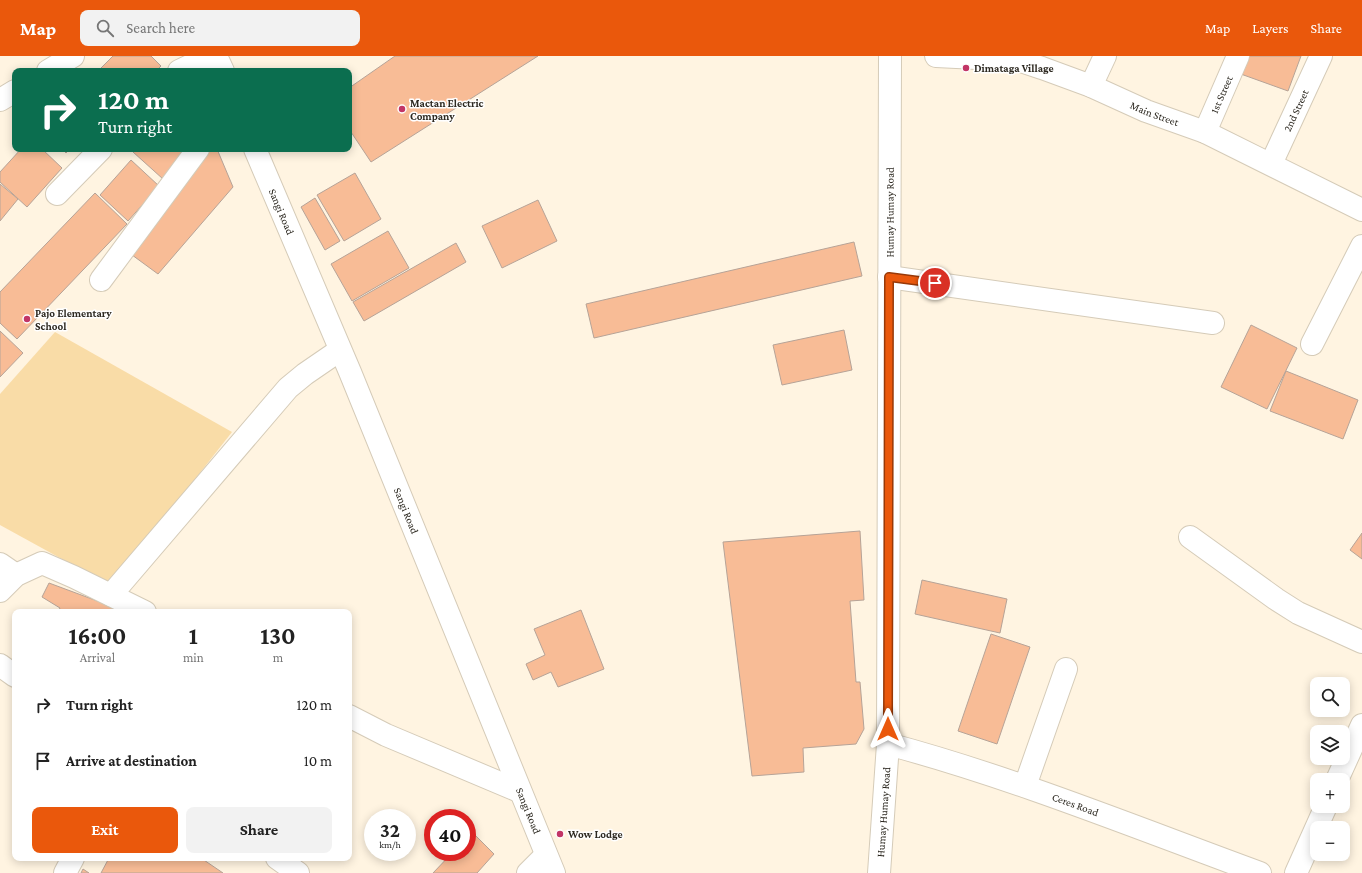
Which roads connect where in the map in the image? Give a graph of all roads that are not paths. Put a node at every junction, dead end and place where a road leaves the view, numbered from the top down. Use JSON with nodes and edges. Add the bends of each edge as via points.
{"nodes":[{"id":1,"x":73,"y":56,"type":"edge"},
{"id":2,"x":210,"y":56,"type":"edge"},
{"id":3,"x":216,"y":56,"type":"edge"},
{"id":4,"x":890,"y":56,"type":"edge"},
{"id":5,"x":936,"y":56,"type":"edge"},
{"id":6,"x":1105,"y":56,"type":"edge"},
{"id":7,"x":1238,"y":56,"type":"edge"},
{"id":8,"x":1321,"y":56,"type":"edge"},
{"id":9,"x":1019,"y":58,"type":"edge"},
{"id":10,"x":53,"y":68,"type":"edge"},
{"id":11,"x":185,"y":68,"type":"edge"},
{"id":12,"x":222,"y":68,"type":"edge"},
{"id":13,"x":1091,"y":86,"type":"junction"},
{"id":14,"x":12,"y":93,"type":"edge"},
{"id":15,"x":0,"y":100,"type":"edge"},
{"id":16,"x":1205,"y":132,"type":"junction"},
{"id":17,"x":98,"y":152,"type":"edge"},
{"id":18,"x":196,"y":152,"type":"edge"},
{"id":19,"x":256,"y":152,"type":"edge"},
{"id":20,"x":1271,"y":164,"type":"junction"},
{"id":21,"x":57,"y":194,"type":"dead end"},
{"id":22,"x":1362,"y":210,"type":"edge"},
{"id":23,"x":1362,"y":246,"type":"edge"},
{"id":24,"x":889,"y":277,"type":"junction"},
{"id":25,"x":101,"y":280,"type":"dead end"},
{"id":26,"x":1213,"y":323,"type":"dead end"},
{"id":27,"x":1312,"y":344,"type":"dead end"},
{"id":28,"x":340,"y":350,"type":"junction"},
{"id":29,"x":1190,"y":537,"type":"dead end"},
{"id":30,"x":8,"y":569,"type":"edge"},
{"id":31,"x":0,"y":591,"type":"edge"},
{"id":32,"x":111,"y":595,"type":"junction"},
{"id":33,"x":139,"y":609,"type":"edge"},
{"id":34,"x":1362,"y":642,"type":"edge"},
{"id":35,"x":0,"y":666,"type":"edge"},
{"id":36,"x":1066,"y":669,"type":"dead end"},
{"id":37,"x":12,"y":674,"type":"edge"},
{"id":38,"x":352,"y":718,"type":"edge"},
{"id":39,"x":1362,"y":724,"type":"edge"},
{"id":40,"x":888,"y":744,"type":"junction"},
{"id":41,"x":1340,"y":773,"type":"edge"},
{"id":42,"x":1025,"y":786,"type":"junction"},
{"id":43,"x":519,"y":791,"type":"junction"},
{"id":44,"x":1323,"y":813,"type":"edge"},
{"id":45,"x":71,"y":861,"type":"edge"},
{"id":46,"x":281,"y":861,"type":"edge"},
{"id":47,"x":550,"y":864,"type":"edge"},
{"id":48,"x":1257,"y":872,"type":"edge"},
{"id":49,"x":65,"y":873,"type":"edge"},
{"id":50,"x":298,"y":873,"type":"edge"},
{"id":51,"x":528,"y":873,"type":"edge"},
{"id":52,"x":879,"y":873,"type":"edge"},
{"id":53,"x":1296,"y":873,"type":"edge"}],
"edges":[{"from":1,"to":10,"type":"street"},
{"from":2,"to":11,"type":"street"},
{"from":3,"to":12,"type":"street"},
{"from":4,"to":24,"type":"street","name":"Humay Humay Road"},
{"from":5,"to":9,"type":"street","name":"Main Street"},
{"from":6,"to":13,"type":"street"},
{"from":7,"to":16,"type":"street","name":"1st Street"},
{"from":8,"to":20,"type":"street","name":"2nd Street"},
{"from":9,"to":13,"type":"street","name":"Main Street"},
{"from":13,"to":16,"type":"street","name":"Main Street","via":[[1146,111]]},
{"from":14,"to":15,"type":"street"},
{"from":16,"to":20,"type":"street","name":"Main Street"},
{"from":17,"to":21,"type":"street"},
{"from":18,"to":25,"type":"street"},
{"from":19,"to":28,"type":"street","name":"Sangi Road"},
{"from":20,"to":22,"type":"street","name":"Main Street","via":[[1288,175]]},
{"from":23,"to":27,"type":"street"},
{"from":24,"to":26,"type":"street"},
{"from":24,"to":40,"type":"street","name":"Humay Humay Road"},
{"from":28,"to":32,"type":"street","via":[[288,388]]},
{"from":28,"to":43,"type":"street","name":"Sangi Road"},
{"from":29,"to":34,"type":"street","via":[[1298,613]]},
{"from":30,"to":31,"type":"street"},
{"from":30,"to":32,"type":"street","via":[[42,564]]},
{"from":32,"to":33,"type":"street"},
{"from":35,"to":37,"type":"street"},
{"from":36,"to":42,"type":"street"},
{"from":38,"to":43,"type":"street","via":[[386,735]]},
{"from":39,"to":41,"type":"street"},
{"from":40,"to":42,"type":"street","name":"Ceres Road"},
{"from":40,"to":52,"type":"street","name":"Humay Humay Road"},
{"from":42,"to":48,"type":"street","name":"Ceres Road"},
{"from":43,"to":47,"type":"street","name":"Sangi Road"},
{"from":44,"to":53,"type":"street"},
{"from":45,"to":49,"type":"street"},
{"from":46,"to":50,"type":"street"},
{"from":47,"to":51,"type":"street"}]}
